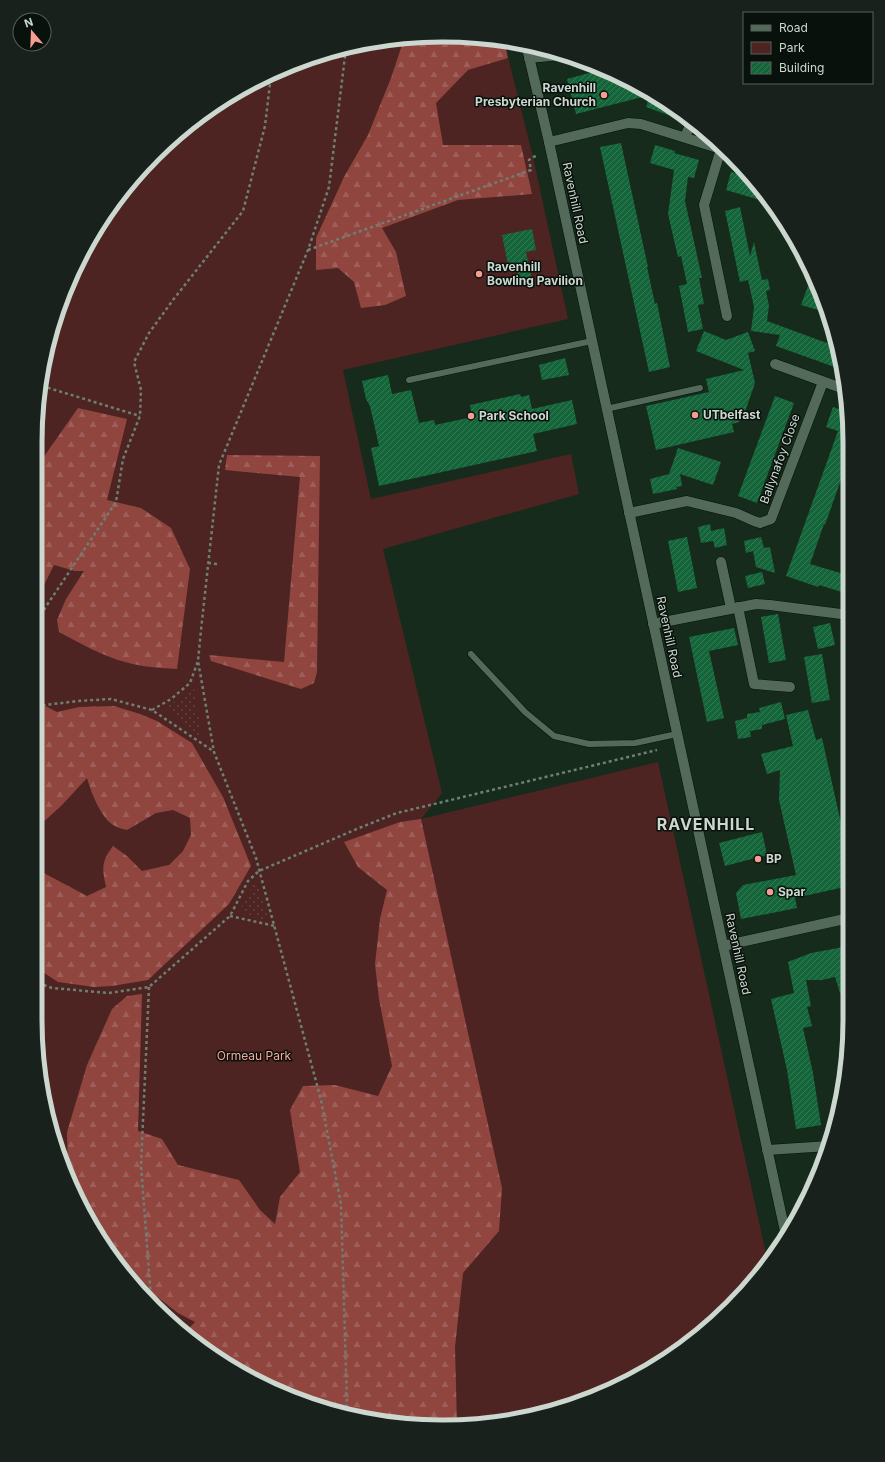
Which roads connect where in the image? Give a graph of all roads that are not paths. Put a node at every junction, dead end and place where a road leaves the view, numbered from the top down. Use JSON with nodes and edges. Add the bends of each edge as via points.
{"nodes":[{"id":1,"x":528,"y":52,"type":"edge"},
{"id":2,"x":546,"y":56,"type":"edge"},
{"id":3,"x":530,"y":58,"type":"junction"},
{"id":4,"x":689,"y":127,"type":"edge"},
{"id":5,"x":685,"y":137,"type":"junction"},
{"id":6,"x":549,"y":142,"type":"junction"},
{"id":7,"x":712,"y":146,"type":"edge"},
{"id":8,"x":720,"y":153,"type":"edge"},
{"id":9,"x":728,"y":316,"type":"dead end"},
{"id":10,"x":592,"y":341,"type":"junction"},
{"id":11,"x":775,"y":364,"type":"dead end"},
{"id":12,"x":409,"y":380,"type":"dead end"},
{"id":13,"x":823,"y":382,"type":"junction"},
{"id":14,"x":700,"y":388,"type":"dead end"},
{"id":15,"x":840,"y":388,"type":"edge"},
{"id":16,"x":606,"y":409,"type":"junction"},
{"id":17,"x":629,"y":513,"type":"junction"},
{"id":18,"x":721,"y":562,"type":"dead end"},
{"id":19,"x":735,"y":607,"type":"junction"},
{"id":20,"x":843,"y":614,"type":"edge"},
{"id":21,"x":653,"y":624,"type":"junction"},
{"id":22,"x":471,"y":654,"type":"dead end"},
{"id":23,"x":790,"y":687,"type":"dead end"},
{"id":24,"x":677,"y":734,"type":"junction"},
{"id":25,"x":843,"y":919,"type":"edge"},
{"id":26,"x":723,"y":946,"type":"junction"},
{"id":27,"x":822,"y":1146,"type":"edge"},
{"id":28,"x":768,"y":1150,"type":"junction"},
{"id":29,"x":784,"y":1228,"type":"edge"}],
"edges":[{"from":1,"to":3,"type":"street","name":"Ravenhill Road"},
{"from":2,"to":3,"type":"street"},
{"from":3,"to":6,"type":"street","name":"Ravenhill Road"},
{"from":4,"to":5,"type":"street"},
{"from":5,"to":6,"type":"street","via":[[641,124],[628,123]]},
{"from":5,"to":7,"type":"street"},
{"from":6,"to":10,"type":"street","name":"Ravenhill Road"},
{"from":8,"to":9,"type":"street","via":[[704,205]]},
{"from":10,"to":12,"type":"lane"},
{"from":10,"to":16,"type":"street","name":"Ravenhill Road"},
{"from":11,"to":13,"type":"street"},
{"from":13,"to":15,"type":"street"},
{"from":13,"to":17,"type":"street","name":"Ballynafoy Close","via":[[771,519],[760,523],[736,513],[687,501]]},
{"from":14,"to":16,"type":"lane"},
{"from":16,"to":17,"type":"street","name":"Ravenhill Road"},
{"from":17,"to":21,"type":"street","name":"Ravenhill Road"},
{"from":18,"to":19,"type":"street"},
{"from":19,"to":20,"type":"street","via":[[756,604]]},
{"from":19,"to":21,"type":"street"},
{"from":19,"to":23,"type":"street","via":[[754,684]]},
{"from":21,"to":24,"type":"street","name":"Ravenhill Road"},
{"from":22,"to":24,"type":"lane","via":[[525,712],[554,736],[589,744],[635,743]]},
{"from":24,"to":26,"type":"street","name":"Ravenhill Road"},
{"from":25,"to":26,"type":"street"},
{"from":26,"to":28,"type":"street","name":"Ravenhill Road"},
{"from":27,"to":28,"type":"street"},
{"from":28,"to":29,"type":"street","name":"Ravenhill Road"}]}
